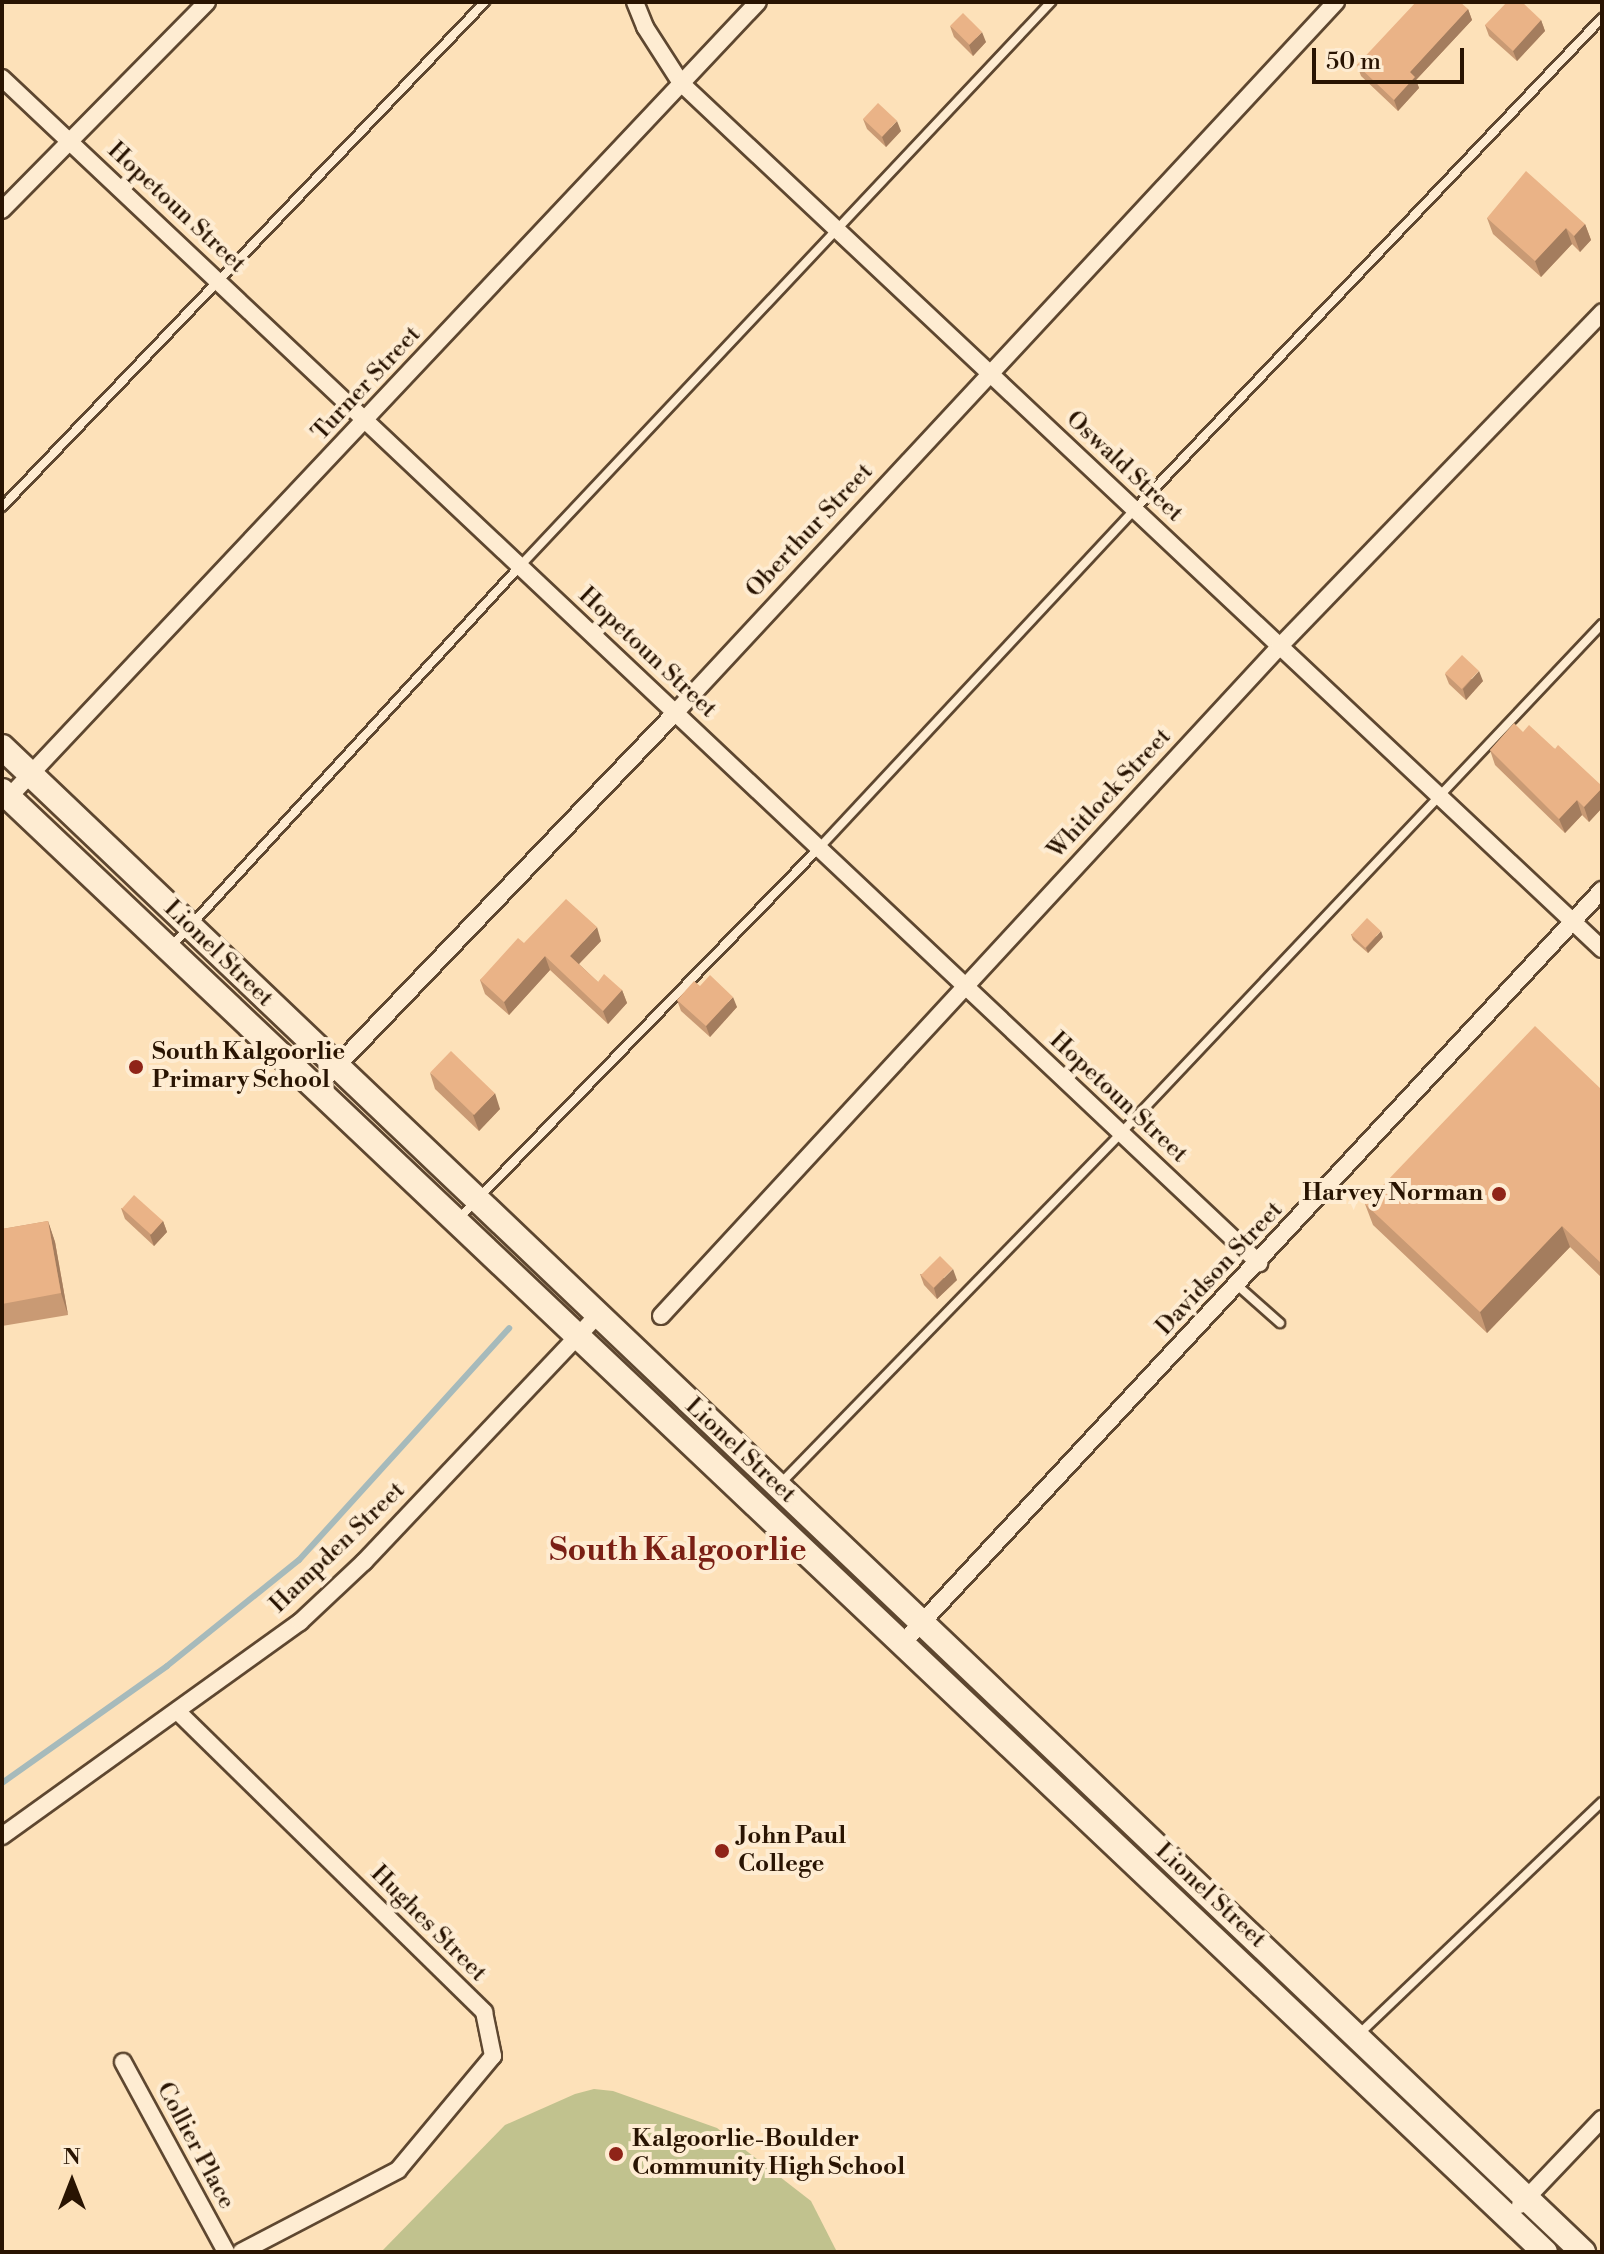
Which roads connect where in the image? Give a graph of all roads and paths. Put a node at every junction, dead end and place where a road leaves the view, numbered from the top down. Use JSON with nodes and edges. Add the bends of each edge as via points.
{"nodes":[{"id":1,"x":207,"y":2,"type":"edge"},
{"id":2,"x":485,"y":2,"type":"edge"},
{"id":3,"x":635,"y":2,"type":"edge"},
{"id":4,"x":758,"y":2,"type":"edge"},
{"id":5,"x":1051,"y":2,"type":"edge"},
{"id":6,"x":1336,"y":2,"type":"edge"},
{"id":7,"x":1602,"y":18,"type":"edge"},
{"id":8,"x":2,"y":78,"type":"edge"},
{"id":9,"x":681,"y":83,"type":"junction"},
{"id":10,"x":68,"y":140,"type":"junction"},
{"id":11,"x":2,"y":210,"type":"edge"},
{"id":12,"x":836,"y":229,"type":"junction"},
{"id":13,"x":218,"y":281,"type":"junction"},
{"id":14,"x":1602,"y":312,"type":"edge"},
{"id":15,"x":989,"y":372,"type":"junction"},
{"id":16,"x":366,"y":421,"type":"junction"},
{"id":17,"x":2,"y":507,"type":"edge"},
{"id":18,"x":1135,"y":509,"type":"junction"},
{"id":19,"x":520,"y":566,"type":"junction"},
{"id":20,"x":1602,"y":624,"type":"edge"},
{"id":21,"x":1280,"y":646,"type":"junction"},
{"id":22,"x":675,"y":713,"type":"junction"},
{"id":23,"x":2,"y":747,"type":"edge"},
{"id":24,"x":30,"y":775,"type":"junction"},
{"id":25,"x":5,"y":794,"type":"edge"},
{"id":26,"x":1439,"y":796,"type":"junction"},
{"id":27,"x":819,"y":848,"type":"junction"},
{"id":28,"x":1602,"y":890,"type":"edge"},
{"id":29,"x":1572,"y":921,"type":"junction"},
{"id":30,"x":190,"y":927,"type":"junction"},
{"id":31,"x":169,"y":949,"type":"junction"},
{"id":32,"x":1602,"y":949,"type":"edge"},
{"id":33,"x":965,"y":986,"type":"junction"},
{"id":34,"x":336,"y":1067,"type":"junction"},
{"id":35,"x":316,"y":1088,"type":"junction"},
{"id":36,"x":1121,"y":1133,"type":"junction"},
{"id":37,"x":476,"y":1200,"type":"junction"},
{"id":38,"x":456,"y":1221,"type":"junction"},
{"id":39,"x":1259,"y":1263,"type":"junction"},
{"id":40,"x":1238,"y":1286,"type":"junction"},
{"id":41,"x":597,"y":1316,"type":"junction"},
{"id":42,"x":661,"y":1316,"type":"dead end"},
{"id":43,"x":1280,"y":1323,"type":"dead end"},
{"id":44,"x":578,"y":1337,"type":"junction"},
{"id":45,"x":778,"y":1487,"type":"junction"},
{"id":46,"x":922,"y":1623,"type":"junction"},
{"id":47,"x":902,"y":1644,"type":"junction"},
{"id":48,"x":177,"y":1711,"type":"junction"},
{"id":49,"x":1602,"y":1802,"type":"edge"},
{"id":50,"x":2,"y":1836,"type":"edge"},
{"id":51,"x":1358,"y":2036,"type":"junction"},
{"id":52,"x":123,"y":2062,"type":"dead end"},
{"id":53,"x":1602,"y":2119,"type":"edge"},
{"id":54,"x":1526,"y":2198,"type":"junction"},
{"id":55,"x":1507,"y":2216,"type":"junction"},
{"id":56,"x":226,"y":2252,"type":"edge"},
{"id":57,"x":241,"y":2252,"type":"edge"},
{"id":58,"x":1545,"y":2252,"type":"edge"},
{"id":59,"x":1583,"y":2252,"type":"edge"}],
"edges":[{"from":1,"to":10,"type":"street"},
{"from":2,"to":13,"type":"lane"},
{"from":3,"to":9,"type":"street","name":"Oswald Street"},
{"from":4,"to":9,"type":"street","name":"Turner Street"},
{"from":5,"to":12,"type":"lane"},
{"from":6,"to":15,"type":"street","name":"Oberthur Street"},
{"from":7,"to":18,"type":"lane"},
{"from":8,"to":10,"type":"street","name":"Hopetoun Street"},
{"from":9,"to":12,"type":"street","name":"Oswald Street"},
{"from":9,"to":16,"type":"street","name":"Turner Street"},
{"from":10,"to":11,"type":"street"},
{"from":10,"to":13,"type":"street","name":"Hopetoun Street"},
{"from":12,"to":15,"type":"street","name":"Oswald Street"},
{"from":12,"to":19,"type":"lane"},
{"from":13,"to":16,"type":"street","name":"Hopetoun Street"},
{"from":13,"to":17,"type":"lane"},
{"from":14,"to":21,"type":"street","name":"Whitlock Street"},
{"from":15,"to":18,"type":"street","name":"Oswald Street"},
{"from":15,"to":22,"type":"street","name":"Oberthur Street"},
{"from":16,"to":19,"type":"street","name":"Hopetoun Street"},
{"from":16,"to":24,"type":"street","name":"Turner Street"},
{"from":18,"to":21,"type":"street","name":"Oswald Street"},
{"from":18,"to":27,"type":"lane"},
{"from":19,"to":22,"type":"street","name":"Hopetoun Street"},
{"from":19,"to":30,"type":"lane"},
{"from":20,"to":26,"type":"lane"},
{"from":21,"to":26,"type":"street","name":"Oswald Street"},
{"from":21,"to":33,"type":"street","name":"Whitlock Street"},
{"from":22,"to":27,"type":"street","name":"Hopetoun Street"},
{"from":22,"to":34,"type":"street","name":"Oberthur Street"},
{"from":23,"to":24,"type":"street","name":"Lionel Street"},
{"from":24,"to":25,"type":"street","name":"Turner Street"},
{"from":24,"to":30,"type":"street","name":"Lionel Street"},
{"from":25,"to":31,"type":"street","name":"Lionel Street"},
{"from":26,"to":29,"type":"street","name":"Oswald Street"},
{"from":26,"to":36,"type":"lane"},
{"from":27,"to":33,"type":"street","name":"Hopetoun Street"},
{"from":27,"to":37,"type":"lane"},
{"from":28,"to":29,"type":"street","name":"Davidson Street"},
{"from":29,"to":32,"type":"street","name":"Oswald Street"},
{"from":29,"to":39,"type":"street","name":"Davidson Street"},
{"from":30,"to":31,"type":"lane"},
{"from":30,"to":34,"type":"street","name":"Lionel Street"},
{"from":31,"to":35,"type":"street","name":"Lionel Street"},
{"from":33,"to":36,"type":"street","name":"Hopetoun Street"},
{"from":33,"to":42,"type":"street","name":"Whitlock Street"},
{"from":34,"to":35,"type":"street","name":"Oberthur Street"},
{"from":34,"to":37,"type":"street","name":"Lionel Street"},
{"from":35,"to":38,"type":"street","name":"Lionel Street"},
{"from":36,"to":39,"type":"street","name":"Hopetoun Street"},
{"from":36,"to":45,"type":"lane"},
{"from":37,"to":38,"type":"lane"},
{"from":37,"to":41,"type":"street","name":"Lionel Street"},
{"from":38,"to":44,"type":"street","name":"Lionel Street"},
{"from":39,"to":40,"type":"street","name":"Davidson Street"},
{"from":40,"to":43,"type":"lane"},
{"from":40,"to":46,"type":"street","name":"Davidson Street"},
{"from":41,"to":44,"type":"street","name":"Hampden Street"},
{"from":41,"to":45,"type":"street","name":"Lionel Street"},
{"from":44,"to":47,"type":"street","name":"Lionel Street"},
{"from":44,"to":48,"type":"street","name":"Hampden Street","via":[[300,1622]]},
{"from":45,"to":46,"type":"street","name":"Lionel Street"},
{"from":46,"to":47,"type":"street","name":"Davidson Street"},
{"from":46,"to":51,"type":"street","name":"Lionel Street"},
{"from":47,"to":55,"type":"street","name":"Lionel Street"},
{"from":48,"to":50,"type":"street","name":"Hampden Street"},
{"from":48,"to":57,"type":"street","name":"Hughes Street","via":[[484,2012],[493,2056],[398,2170]]},
{"from":49,"to":51,"type":"lane"},
{"from":51,"to":54,"type":"street","name":"Lionel Street"},
{"from":52,"to":56,"type":"street","name":"Collier Place"},
{"from":53,"to":54,"type":"street"},
{"from":54,"to":55,"type":"street"},
{"from":54,"to":59,"type":"street","name":"Lionel Street"},
{"from":55,"to":58,"type":"street","name":"Lionel Street"}]}
